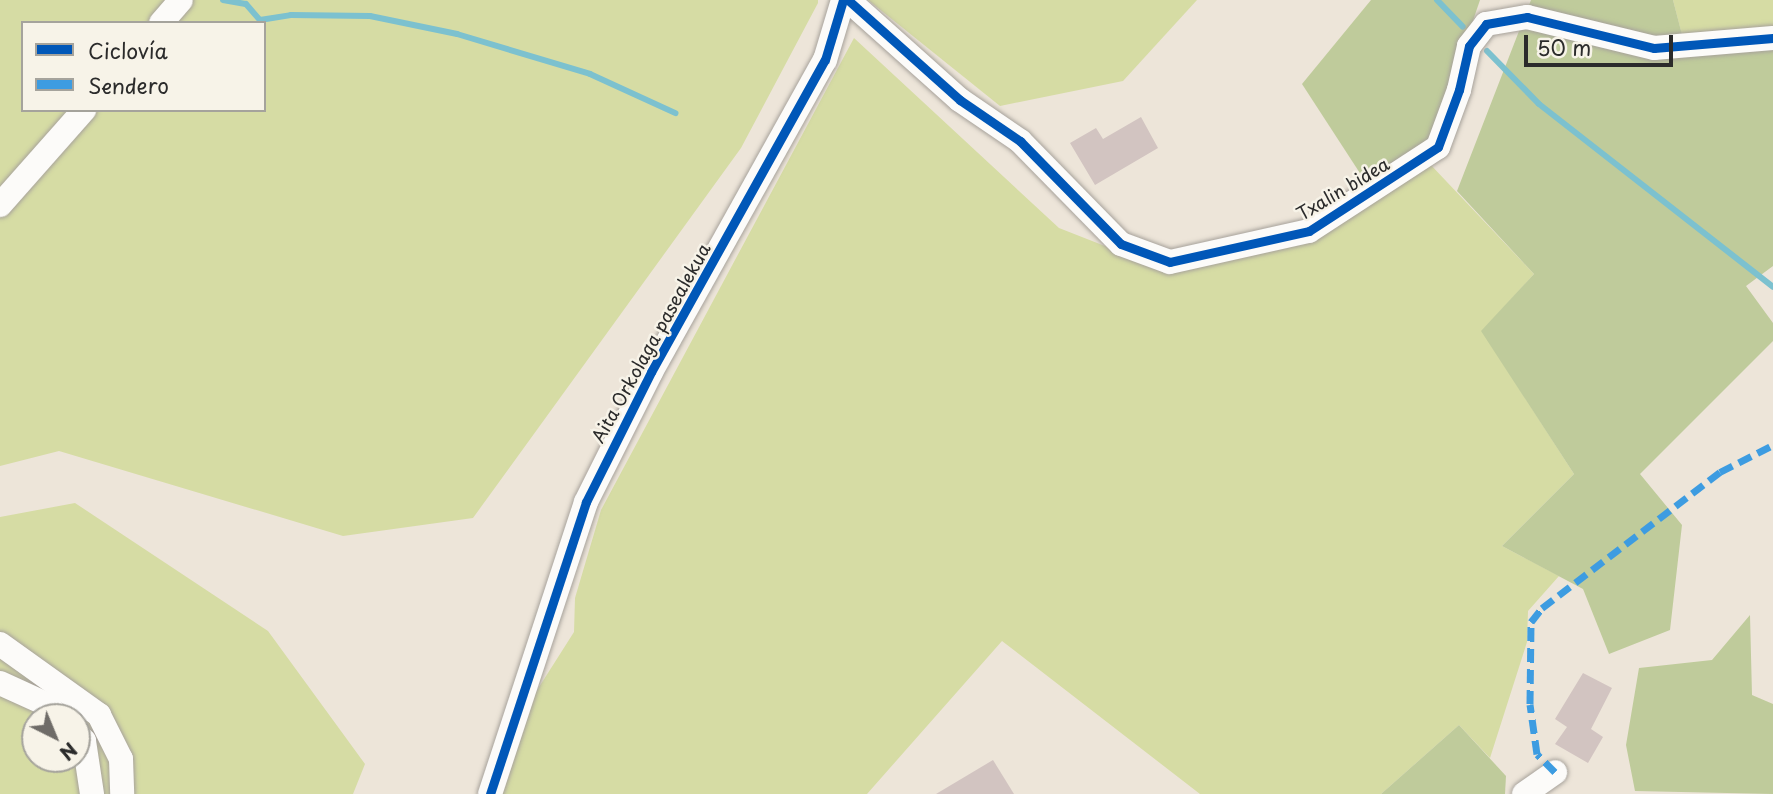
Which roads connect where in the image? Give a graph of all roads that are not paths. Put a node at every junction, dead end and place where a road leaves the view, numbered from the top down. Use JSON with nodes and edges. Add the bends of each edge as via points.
{"nodes":[{"id":1,"x":181,"y":0,"type":"edge"},
{"id":2,"x":846,"y":0,"type":"edge"},
{"id":3,"x":163,"y":21,"type":"edge"},
{"id":4,"x":1773,"y":38,"type":"edge"},
{"id":5,"x":82,"y":112,"type":"edge"},
{"id":6,"x":0,"y":205,"type":"edge"},
{"id":7,"x":0,"y":644,"type":"edge"},
{"id":8,"x":0,"y":682,"type":"edge"},
{"id":9,"x":44,"y":703,"type":"edge"},
{"id":10,"x":91,"y":772,"type":"edge"},
{"id":11,"x":1555,"y":772,"type":"dead end"},
{"id":12,"x":92,"y":794,"type":"edge"},
{"id":13,"x":122,"y":794,"type":"edge"},
{"id":14,"x":490,"y":794,"type":"edge"},
{"id":15,"x":1524,"y":794,"type":"edge"}],
"edges":[{"from":1,"to":3,"type":"street"},
{"from":2,"to":4,"type":"street","name":"Txalin bidea","via":[[960,100],[1020,141],[1121,244],[1170,262],[1309,231],[1438,148],[1460,90],[1469,47],[1486,24],[1527,17],[1654,48]]},
{"from":2,"to":14,"type":"street","name":"Aita Orkolaga pasealekua","via":[[825,60],[652,372],[586,502]]},
{"from":5,"to":6,"type":"street"},
{"from":7,"to":13,"type":"street","via":[[99,715],[121,759]]},
{"from":8,"to":9,"type":"street"},
{"from":10,"to":12,"type":"street"},
{"from":11,"to":15,"type":"street"}]}
